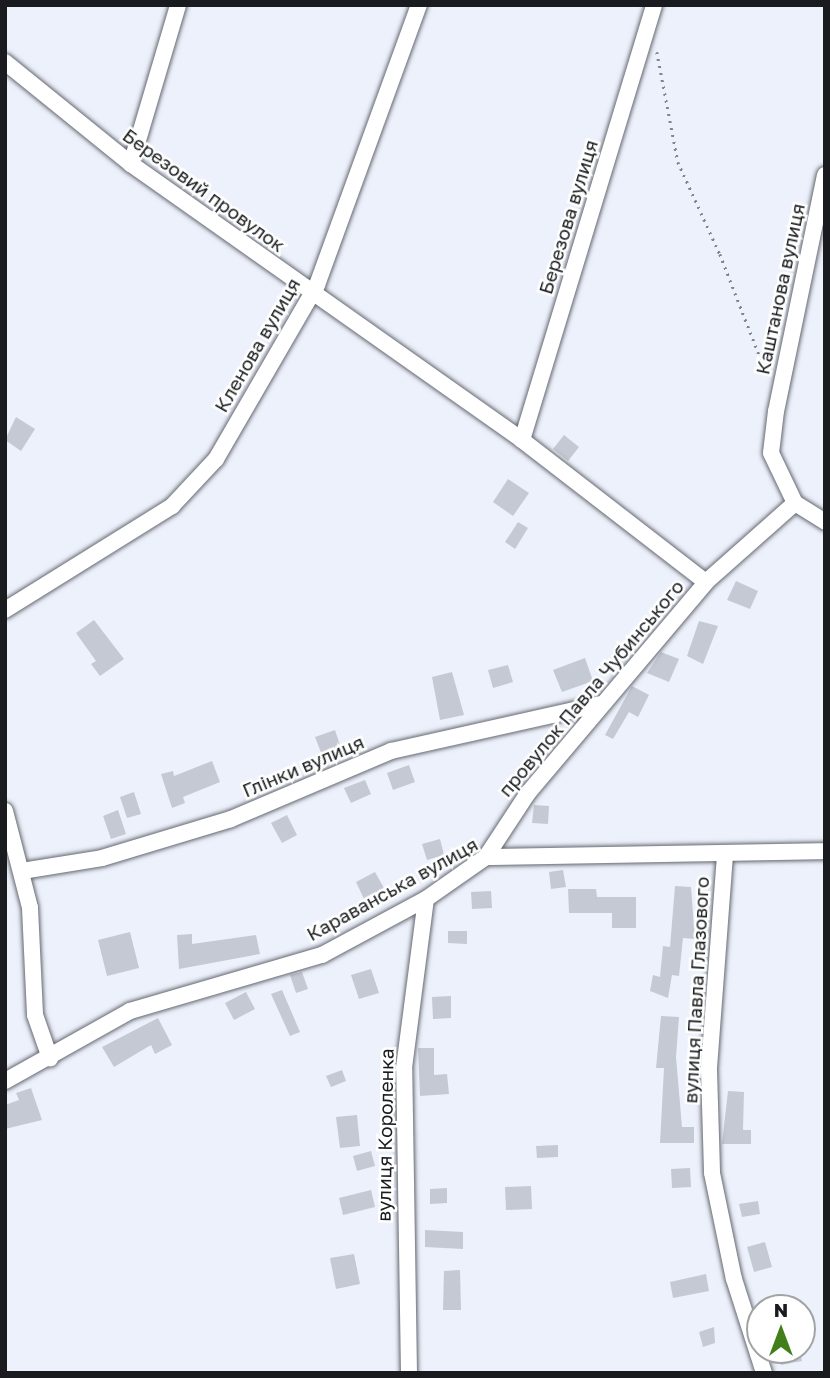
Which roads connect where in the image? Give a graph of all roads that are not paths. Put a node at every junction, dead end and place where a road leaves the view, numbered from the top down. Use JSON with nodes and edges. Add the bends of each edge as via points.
{"nodes":[{"id":1,"x":178,"y":5,"type":"edge"},
{"id":2,"x":419,"y":5,"type":"edge"},
{"id":3,"x":654,"y":5,"type":"edge"},
{"id":4,"x":5,"y":62,"type":"edge"},
{"id":5,"x":131,"y":164,"type":"junction"},
{"id":6,"x":825,"y":175,"type":"edge"},
{"id":7,"x":312,"y":295,"type":"junction"},
{"id":8,"x":522,"y":440,"type":"junction"},
{"id":9,"x":795,"y":503,"type":"junction"},
{"id":10,"x":825,"y":522,"type":"edge"},
{"id":11,"x":706,"y":582,"type":"junction"},
{"id":12,"x":5,"y":610,"type":"edge"},
{"id":13,"x":601,"y":704,"type":"junction"},
{"id":14,"x":5,"y":811,"type":"edge"},
{"id":15,"x":825,"y":851,"type":"edge"},
{"id":16,"x":725,"y":855,"type":"junction"},
{"id":17,"x":486,"y":857,"type":"junction"},
{"id":18,"x":22,"y":871,"type":"junction"},
{"id":19,"x":426,"y":899,"type":"junction"},
{"id":20,"x":50,"y":1058,"type":"junction"},
{"id":21,"x":5,"y":1081,"type":"edge"},
{"id":22,"x":409,"y":1373,"type":"edge"},
{"id":23,"x":764,"y":1373,"type":"edge"}],
"edges":[{"from":1,"to":5,"type":"street"},
{"from":2,"to":7,"type":"street","name":"Кленова вулиця"},
{"from":3,"to":8,"type":"street","name":"Березова вулиця"},
{"from":4,"to":5,"type":"street","name":"Березовий провулок"},
{"from":5,"to":7,"type":"street","name":"Березовий провулок"},
{"from":6,"to":9,"type":"street","name":"Каштанова вулиця","via":[[771,453]]},
{"from":7,"to":8,"type":"street","name":"Березовий провулок"},
{"from":7,"to":12,"type":"street","name":"Кленова вулиця","via":[[216,459],[172,506]]},
{"from":8,"to":11,"type":"street","name":"провулок Павла Чубинського"},
{"from":9,"to":10,"type":"street"},
{"from":9,"to":11,"type":"street","name":"провулок Павла Чубинського"},
{"from":11,"to":13,"type":"street","name":"провулок Павла Чубинського"},
{"from":13,"to":17,"type":"street","name":"провулок Павла Чубинського","via":[[528,793]]},
{"from":13,"to":18,"type":"street","name":"Глінки вулиця","via":[[391,751],[230,819],[102,858]]},
{"from":14,"to":18,"type":"street"},
{"from":15,"to":16,"type":"street","name":"Караванська вулиця"},
{"from":16,"to":17,"type":"street","name":"Караванська вулиця"},
{"from":16,"to":23,"type":"street","name":"вулиця Павла Глазового","via":[[709,1070],[712,1173],[734,1279]]},
{"from":17,"to":19,"type":"street","name":"Караванська вулиця"},
{"from":18,"to":20,"type":"street","via":[[35,954],[35,1015]]},
{"from":19,"to":20,"type":"street","name":"Караванська вулиця","via":[[322,955],[130,1012]]},
{"from":19,"to":22,"type":"street","name":"вулиця Короленка","via":[[404,1068]]},
{"from":20,"to":21,"type":"street","name":"Караванська вулиця"}]}
